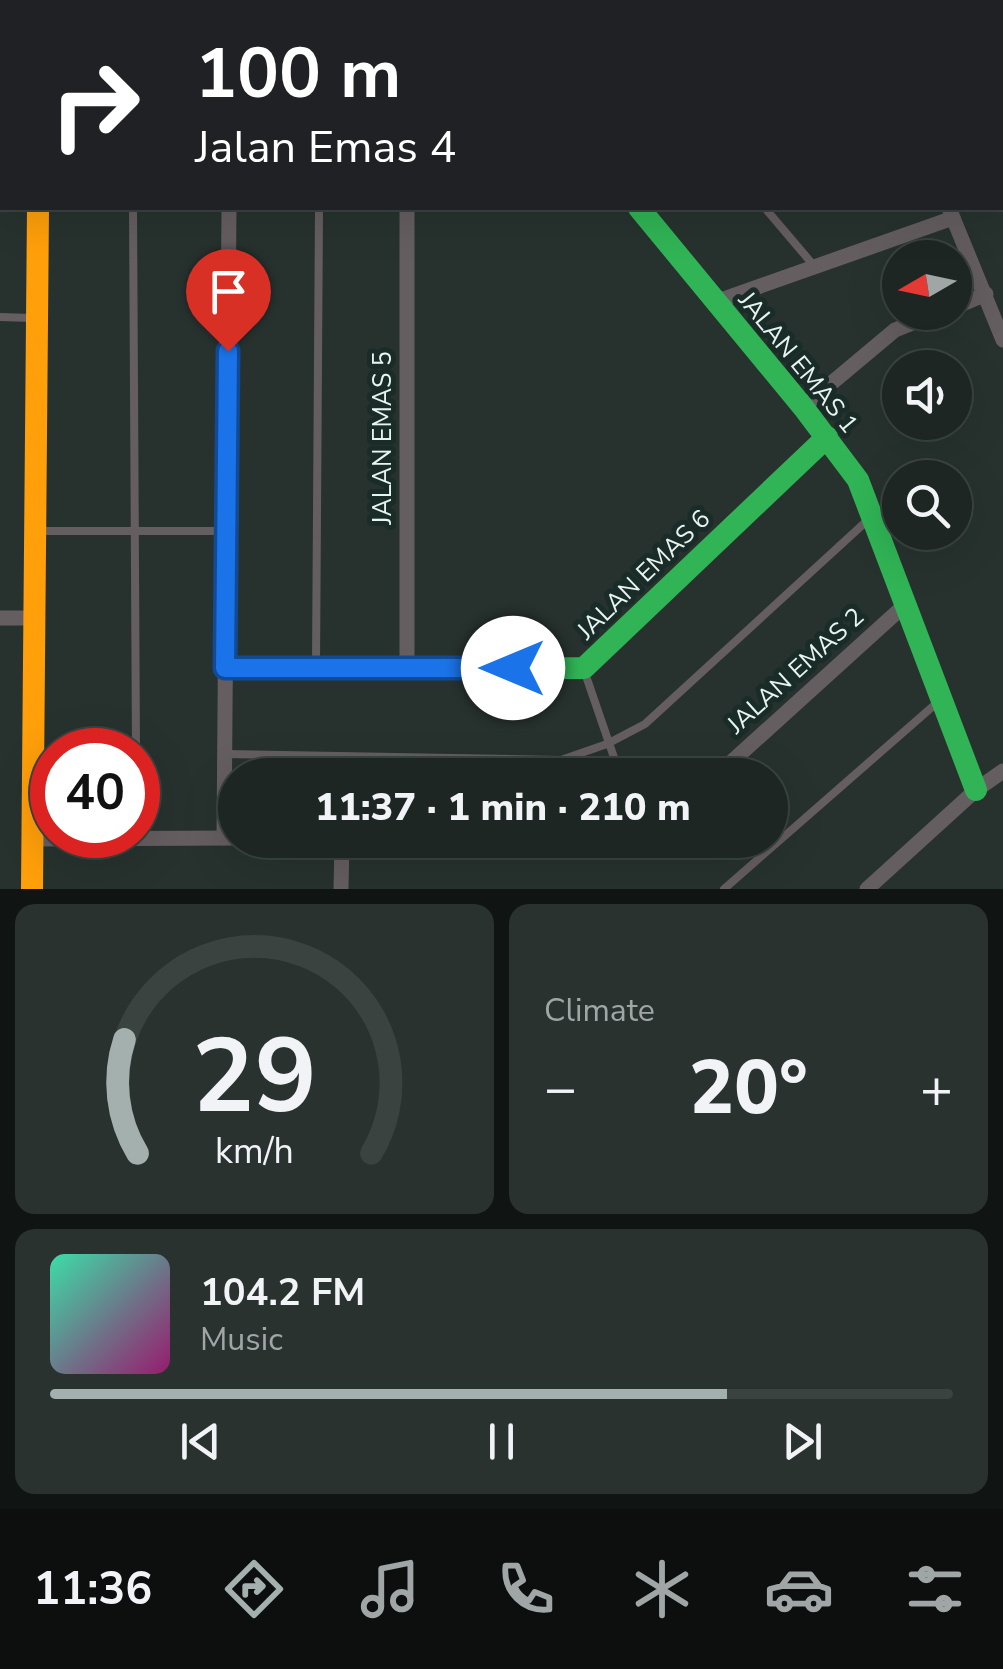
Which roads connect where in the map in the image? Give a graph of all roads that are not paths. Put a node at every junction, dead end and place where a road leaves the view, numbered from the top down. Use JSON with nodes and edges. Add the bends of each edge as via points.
{"nodes":[{"id":1,"x":38,"y":210,"type":"edge"},
{"id":2,"x":133,"y":210,"type":"edge"},
{"id":3,"x":230,"y":210,"type":"edge"},
{"id":4,"x":319,"y":210,"type":"edge"},
{"id":5,"x":407,"y":210,"type":"edge"},
{"id":6,"x":641,"y":210,"type":"edge"},
{"id":7,"x":766,"y":210,"type":"edge"},
{"id":8,"x":951,"y":213,"type":"edge"},
{"id":9,"x":815,"y":267,"type":"junction"},
{"id":10,"x":986,"y":294,"type":"junction"},
{"id":11,"x":972,"y":299,"type":"edge"},
{"id":12,"x":715,"y":302,"type":"junction"},
{"id":13,"x":0,"y":317,"type":"edge"},
{"id":14,"x":37,"y":319,"type":"junction"},
{"id":15,"x":895,"y":330,"type":"edge"},
{"id":16,"x":1003,"y":340,"type":"edge"},
{"id":17,"x":803,"y":407,"type":"junction"},
{"id":18,"x":827,"y":437,"type":"junction"},
{"id":19,"x":874,"y":515,"type":"junction"},
{"id":20,"x":35,"y":531,"type":"junction"},
{"id":21,"x":226,"y":531,"type":"junction"},
{"id":22,"x":135,"y":532,"type":"junction"},
{"id":23,"x":907,"y":603,"type":"junction"},
{"id":24,"x":0,"y":618,"type":"edge"},
{"id":25,"x":34,"y":618,"type":"junction"},
{"id":26,"x":225,"y":668,"type":"junction"},
{"id":27,"x":316,"y":668,"type":"junction"},
{"id":28,"x":407,"y":668,"type":"junction"},
{"id":29,"x":584,"y":668,"type":"junction"},
{"id":30,"x":942,"y":698,"type":"junction"},
{"id":31,"x":33,"y":728,"type":"edge"},
{"id":32,"x":136,"y":728,"type":"edge"},
{"id":33,"x":608,"y":744,"type":"junction"},
{"id":34,"x":224,"y":754,"type":"junction"},
{"id":35,"x":224,"y":758,"type":"edge"},
{"id":36,"x":613,"y":758,"type":"edge"},
{"id":37,"x":737,"y":758,"type":"edge"},
{"id":38,"x":1003,"y":772,"type":"edge"},
{"id":39,"x":976,"y":790,"type":"junction"},
{"id":40,"x":160,"y":837,"type":"edge"},
{"id":41,"x":218,"y":838,"type":"edge"},
{"id":42,"x":32,"y":858,"type":"edge"},
{"id":43,"x":342,"y":858,"type":"edge"},
{"id":44,"x":32,"y":889,"type":"edge"},
{"id":45,"x":342,"y":889,"type":"edge"},
{"id":46,"x":724,"y":889,"type":"edge"},
{"id":47,"x":867,"y":889,"type":"edge"}],
"edges":[{"from":1,"to":14,"type":"street"},
{"from":2,"to":22,"type":"lane"},
{"from":3,"to":21,"type":"street"},
{"from":4,"to":27,"type":"lane"},
{"from":5,"to":28,"type":"street","name":"JALAN EMAS 5"},
{"from":6,"to":12,"type":"street","name":"JALAN EMAS 1"},
{"from":7,"to":9,"type":"lane"},
{"from":8,"to":9,"type":"street"},
{"from":8,"to":10,"type":"street"},
{"from":9,"to":12,"type":"street"},
{"from":10,"to":11,"type":"street"},
{"from":10,"to":16,"type":"street"},
{"from":12,"to":17,"type":"street","name":"JALAN EMAS 1"},
{"from":13,"to":14,"type":"lane"},
{"from":14,"to":20,"type":"street"},
{"from":15,"to":17,"type":"street"},
{"from":17,"to":18,"type":"street","name":"JALAN EMAS 1"},
{"from":18,"to":19,"type":"street","name":"JALAN EMAS 1"},
{"from":18,"to":29,"type":"street","name":"JALAN EMAS 6"},
{"from":19,"to":23,"type":"street","name":"JALAN EMAS 1"},
{"from":19,"to":33,"type":"lane","via":[[645,724]]},
{"from":20,"to":22,"type":"lane"},
{"from":20,"to":25,"type":"street"},
{"from":21,"to":22,"type":"lane"},
{"from":21,"to":26,"type":"street"},
{"from":22,"to":32,"type":"lane"},
{"from":23,"to":30,"type":"street","name":"JALAN EMAS 1"},
{"from":23,"to":37,"type":"street","name":"JALAN EMAS 2"},
{"from":24,"to":25,"type":"street"},
{"from":25,"to":31,"type":"street"},
{"from":26,"to":27,"type":"street","name":"JALAN EMAS 6"},
{"from":26,"to":34,"type":"street"},
{"from":27,"to":28,"type":"street","name":"JALAN EMAS 6"},
{"from":28,"to":29,"type":"street","name":"JALAN EMAS 6"},
{"from":29,"to":33,"type":"lane"},
{"from":30,"to":39,"type":"street","name":"JALAN EMAS 1"},
{"from":30,"to":46,"type":"lane"},
{"from":33,"to":34,"type":"lane","via":[[560,760]]},
{"from":33,"to":36,"type":"lane"},
{"from":34,"to":35,"type":"street"},
{"from":38,"to":39,"type":"street"},
{"from":39,"to":47,"type":"street"},
{"from":40,"to":41,"type":"street"},
{"from":42,"to":44,"type":"street"},
{"from":43,"to":45,"type":"street"}]}
